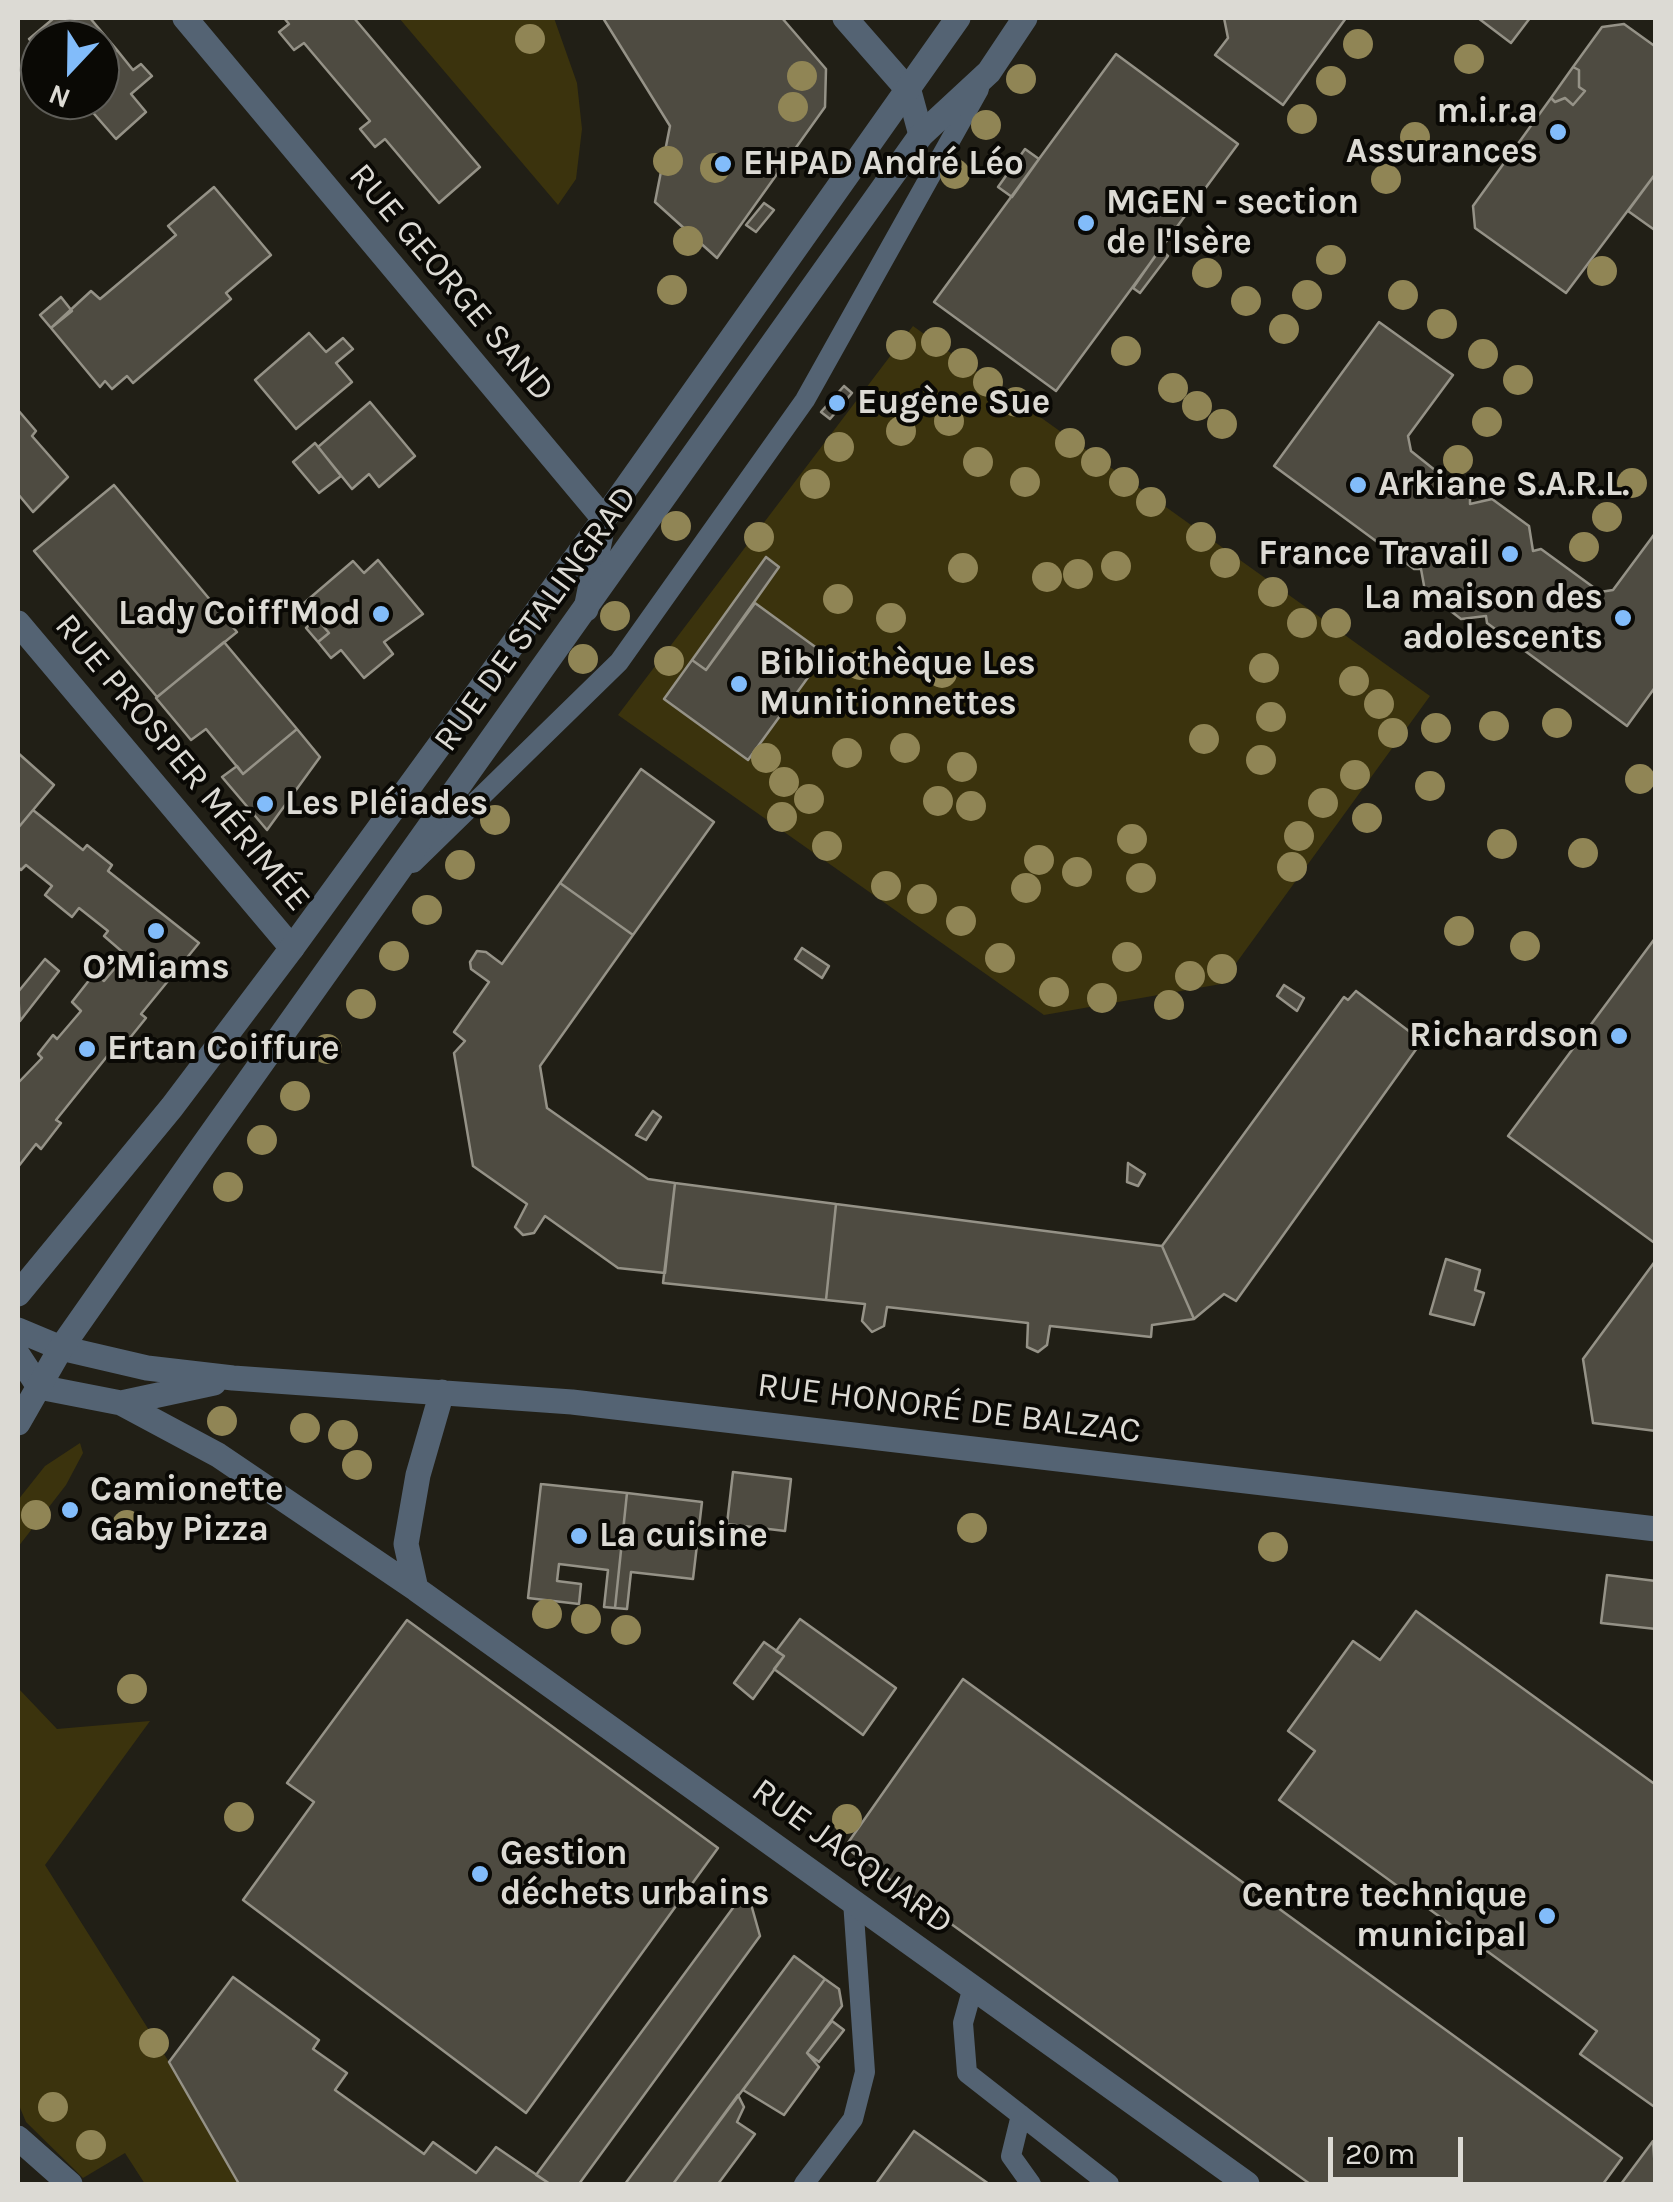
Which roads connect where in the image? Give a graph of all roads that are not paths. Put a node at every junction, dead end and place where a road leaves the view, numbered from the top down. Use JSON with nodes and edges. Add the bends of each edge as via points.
{"nodes":[{"id":1,"x":185,"y":18,"type":"edge"},
{"id":2,"x":845,"y":18,"type":"edge"},
{"id":3,"x":958,"y":18,"type":"edge"},
{"id":4,"x":1024,"y":18,"type":"edge"},
{"id":5,"x":989,"y":72,"type":"junction"},
{"id":6,"x":909,"y":91,"type":"junction"},
{"id":7,"x":921,"y":135,"type":"junction"},
{"id":8,"x":604,"y":519,"type":"junction"},
{"id":9,"x":586,"y":612,"type":"junction"},
{"id":10,"x":18,"y":623,"type":"edge"},
{"id":11,"x":380,"y":896,"type":"junction"},
{"id":12,"x":292,"y":948,"type":"junction"},
{"id":13,"x":18,"y":1294,"type":"edge"},
{"id":14,"x":18,"y":1330,"type":"edge"},
{"id":15,"x":61,"y":1348,"type":"junction"},
{"id":16,"x":18,"y":1355,"type":"edge"},
{"id":17,"x":233,"y":1378,"type":"junction"},
{"id":18,"x":39,"y":1387,"type":"junction"},
{"id":19,"x":442,"y":1392,"type":"junction"},
{"id":20,"x":121,"y":1404,"type":"junction"},
{"id":21,"x":18,"y":1423,"type":"edge"},
{"id":22,"x":1656,"y":1529,"type":"edge"},
{"id":23,"x":416,"y":1589,"type":"junction"},
{"id":24,"x":853,"y":1901,"type":"junction"},
{"id":25,"x":973,"y":1986,"type":"junction"},
{"id":26,"x":1020,"y":2115,"type":"junction"},
{"id":27,"x":18,"y":2138,"type":"edge"},
{"id":28,"x":70,"y":2184,"type":"edge"},
{"id":29,"x":804,"y":2184,"type":"edge"},
{"id":30,"x":1031,"y":2184,"type":"edge"},
{"id":31,"x":1109,"y":2184,"type":"edge"},
{"id":32,"x":1247,"y":2184,"type":"edge"}],
"edges":[{"from":1,"to":8,"type":"street","name":"RUE GEORGE SAND"},
{"from":2,"to":6,"type":"street"},
{"from":3,"to":6,"type":"street","name":"RUE DE STALINGRAD"},
{"from":4,"to":5,"type":"street","name":"RUE DE STALINGRAD"},
{"from":5,"to":7,"type":"street","name":"RUE DE STALINGRAD"},
{"from":5,"to":11,"type":"lane","via":[[805,400],[620,662]]},
{"from":6,"to":7,"type":"street"},
{"from":6,"to":8,"type":"street","name":"RUE DE STALINGRAD"},
{"from":7,"to":9,"type":"street","name":"RUE DE STALINGRAD"},
{"from":8,"to":9,"type":"street"},
{"from":8,"to":12,"type":"street","name":"RUE DE STALINGRAD"},
{"from":9,"to":11,"type":"street","name":"RUE DE STALINGRAD"},
{"from":10,"to":12,"type":"street","name":"RUE PROSPER MÉRIMÉE"},
{"from":11,"to":15,"type":"street","name":"RUE DE STALINGRAD"},
{"from":12,"to":13,"type":"street","name":"RUE DE STALINGRAD"},
{"from":14,"to":15,"type":"street","name":"RUE HONORÉ DE BALZAC"},
{"from":15,"to":17,"type":"street","name":"RUE HONORÉ DE BALZAC"},
{"from":15,"to":18,"type":"street","name":"RUE DE STALINGRAD"},
{"from":16,"to":18,"type":"street"},
{"from":17,"to":19,"type":"street","name":"RUE HONORÉ DE BALZAC"},
{"from":17,"to":20,"type":"street","name":"RUE HONORÉ DE BALZAC"},
{"from":18,"to":20,"type":"street","name":"RUE HONORÉ DE BALZAC"},
{"from":18,"to":21,"type":"street","name":"RUE DE STALINGRAD"},
{"from":19,"to":22,"type":"street","name":"RUE HONORÉ DE BALZAC","via":[[878,1436]]},
{"from":19,"to":23,"type":"street","via":[[406,1544]]},
{"from":20,"to":23,"type":"street","name":"RUE JACQUARD","via":[[218,1455]]},
{"from":23,"to":24,"type":"street","name":"RUE JACQUARD"},
{"from":24,"to":25,"type":"street","name":"RUE JACQUARD"},
{"from":24,"to":29,"type":"lane","via":[[865,2072],[854,2119]]},
{"from":25,"to":26,"type":"lane","via":[[963,2023],[967,2072]]},
{"from":25,"to":32,"type":"street","name":"RUE JACQUARD"},
{"from":26,"to":30,"type":"lane","via":[[1010,2156]]},
{"from":26,"to":31,"type":"lane"},
{"from":27,"to":28,"type":"street"}]}
